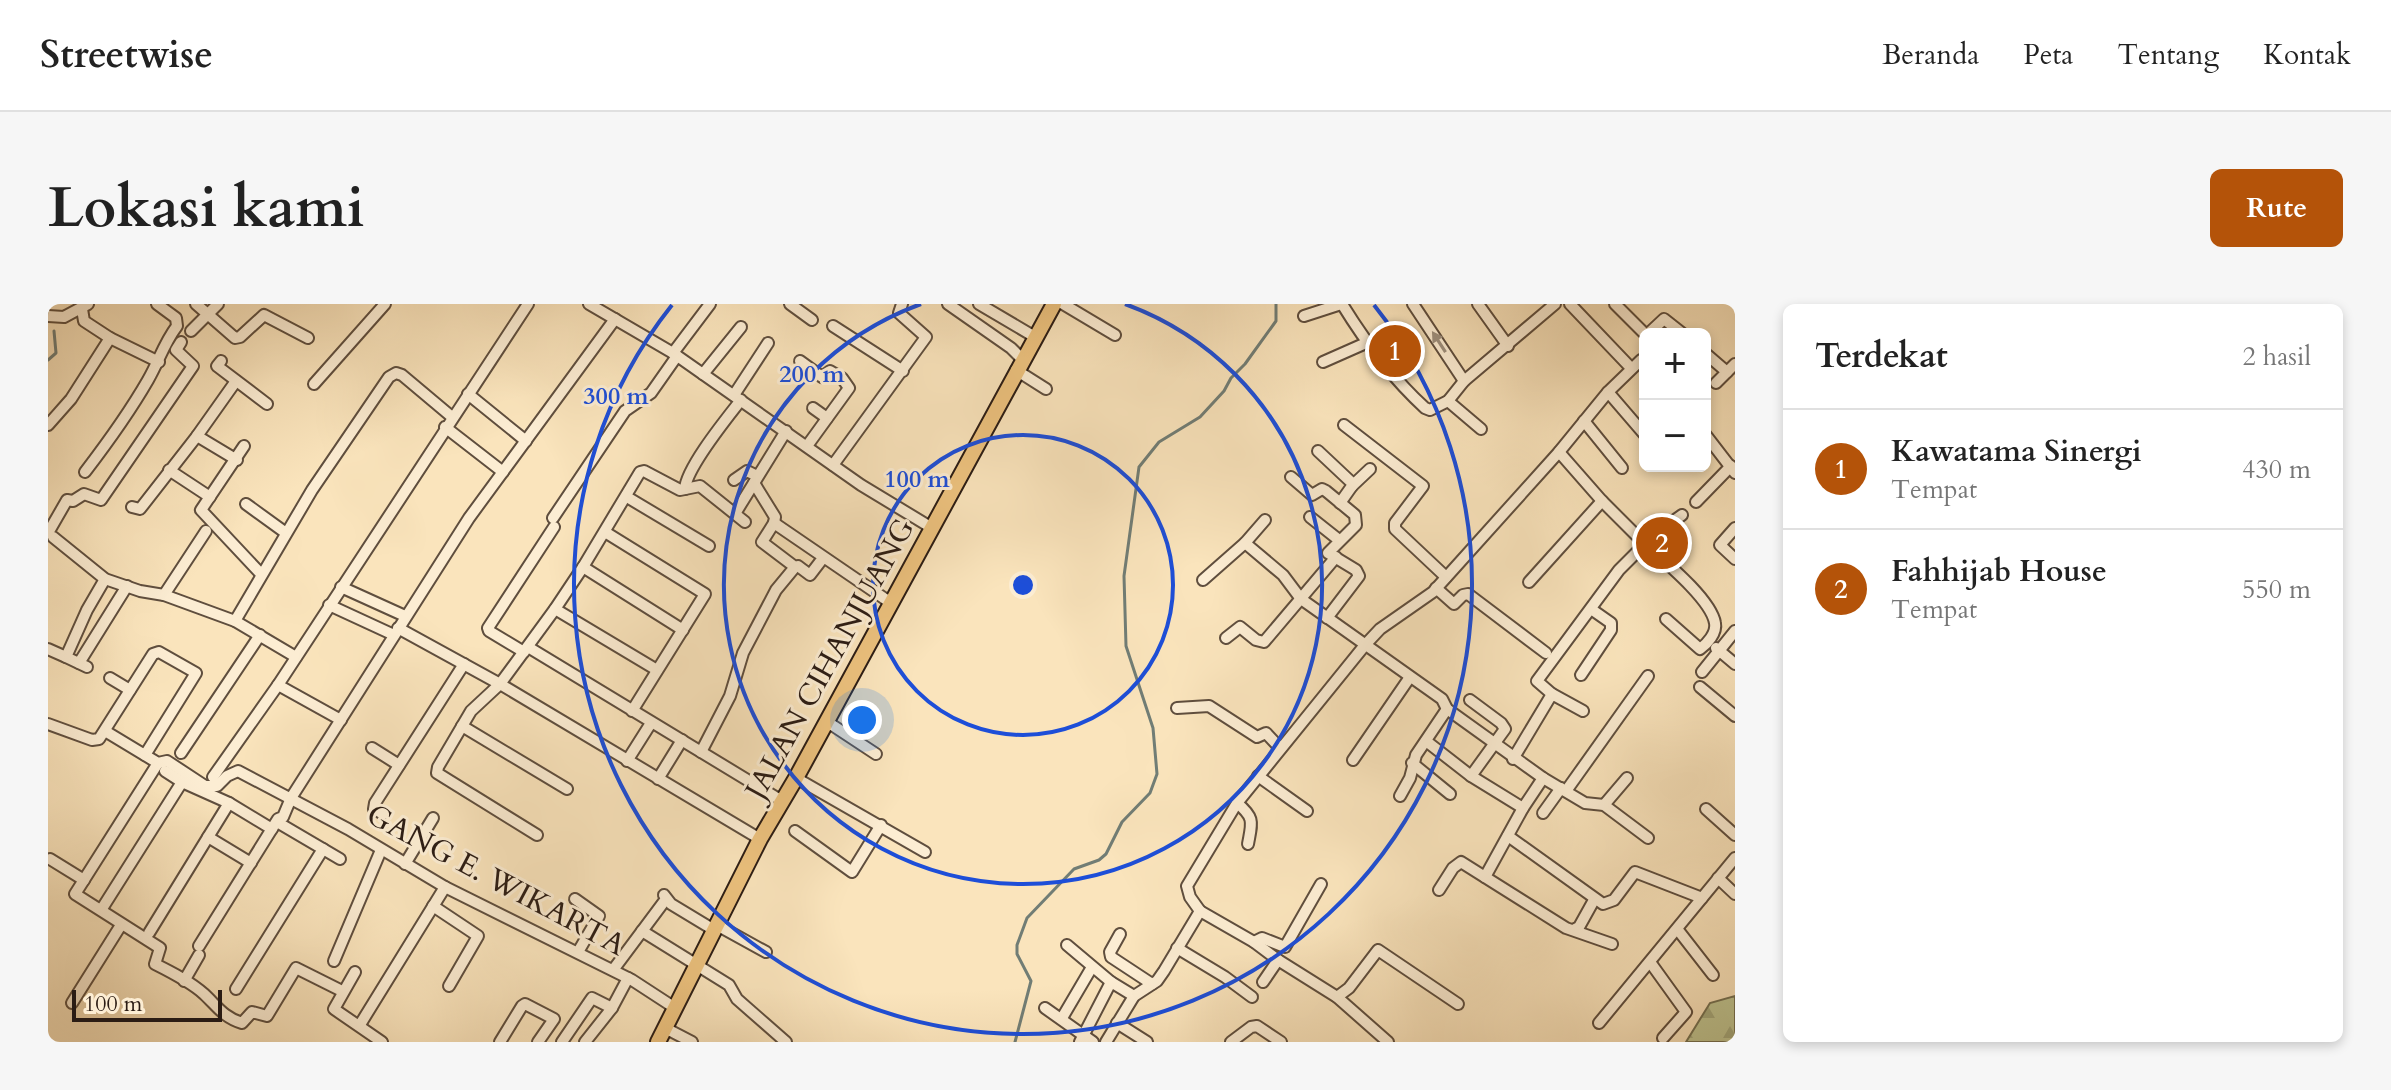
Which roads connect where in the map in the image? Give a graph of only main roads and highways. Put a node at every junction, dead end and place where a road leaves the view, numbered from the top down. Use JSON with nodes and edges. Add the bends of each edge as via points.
{"nodes":[{"id":1,"x":1054,"y":304,"type":"edge"},
{"id":2,"x":658,"y":1042,"type":"edge"}],
"edges":[{"from":1,"to":2,"type":"main road","name":"JALAN CIHANJUANG","via":[[760,839]]}]}
